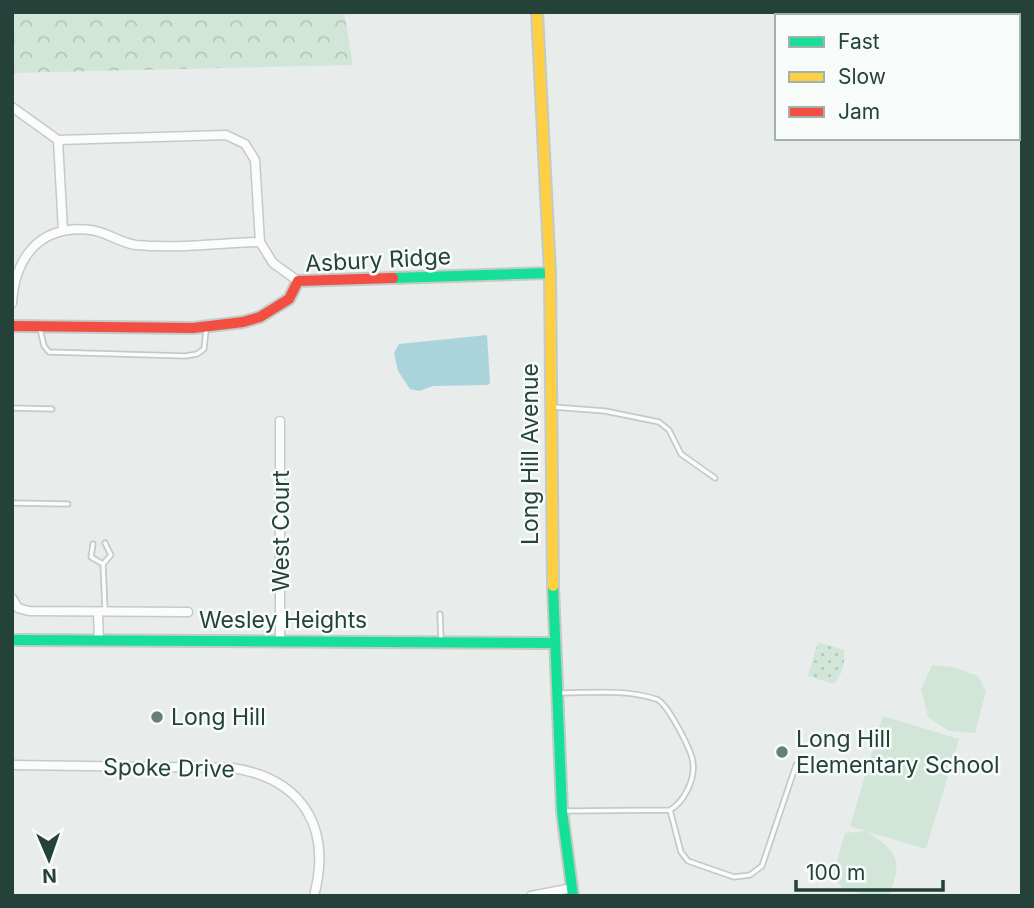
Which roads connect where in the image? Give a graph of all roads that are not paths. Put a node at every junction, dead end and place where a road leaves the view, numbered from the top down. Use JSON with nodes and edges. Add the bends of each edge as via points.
{"nodes":[{"id":1,"x":537,"y":12,"type":"edge"},
{"id":2,"x":12,"y":107,"type":"edge"},
{"id":3,"x":58,"y":141,"type":"junction"},
{"id":4,"x":63,"y":231,"type":"junction"},
{"id":5,"x":260,"y":242,"type":"junction"},
{"id":6,"x":550,"y":273,"type":"junction"},
{"id":7,"x":298,"y":281,"type":"junction"},
{"id":8,"x":12,"y":303,"type":"edge"},
{"id":9,"x":12,"y":326,"type":"edge"},
{"id":10,"x":207,"y":326,"type":"junction"},
{"id":11,"x":40,"y":327,"type":"junction"},
{"id":12,"x":551,"y":406,"type":"junction"},
{"id":13,"x":12,"y":408,"type":"edge"},
{"id":14,"x":52,"y":409,"type":"dead end"},
{"id":15,"x":280,"y":421,"type":"dead end"},
{"id":16,"x":715,"y":478,"type":"dead end"},
{"id":17,"x":12,"y":503,"type":"edge"},
{"id":18,"x":68,"y":504,"type":"dead end"},
{"id":19,"x":105,"y":543,"type":"dead end"},
{"id":20,"x":93,"y":544,"type":"dead end"},
{"id":21,"x":103,"y":564,"type":"junction"},
{"id":22,"x":12,"y":598,"type":"edge"},
{"id":23,"x":188,"y":612,"type":"dead end"},
{"id":24,"x":102,"y":613,"type":"junction"},
{"id":25,"x":440,"y":614,"type":"dead end"},
{"id":26,"x":12,"y":640,"type":"edge"},
{"id":27,"x":99,"y":641,"type":"junction"},
{"id":28,"x":280,"y":641,"type":"junction"},
{"id":29,"x":441,"y":642,"type":"junction"},
{"id":30,"x":553,"y":643,"type":"junction"},
{"id":31,"x":556,"y":693,"type":"junction"},
{"id":32,"x":12,"y":765,"type":"edge"},
{"id":33,"x":796,"y":765,"type":"dead end"},
{"id":34,"x":670,"y":810,"type":"junction"},
{"id":35,"x":562,"y":811,"type":"junction"},
{"id":36,"x":573,"y":892,"type":"edge"},
{"id":37,"x":314,"y":896,"type":"edge"},
{"id":38,"x":531,"y":896,"type":"edge"}],
"edges":[{"from":1,"to":6,"type":"street","name":"Long Hill Avenue"},
{"from":2,"to":3,"type":"street"},
{"from":3,"to":4,"type":"street"},
{"from":3,"to":5,"type":"street","via":[[226,135],[245,144],[255,160]]},
{"from":4,"to":5,"type":"street","via":[[92,230],[136,245]]},
{"from":4,"to":8,"type":"street","via":[[45,239],[24,258],[15,277]]},
{"from":5,"to":7,"type":"street","via":[[273,263]]},
{"from":6,"to":7,"type":"street","name":"Asbury Ridge"},
{"from":6,"to":12,"type":"street","name":"Long Hill Avenue"},
{"from":7,"to":10,"type":"street","name":"Asbury Ridge","via":[[289,299],[260,317]]},
{"from":9,"to":11,"type":"street","name":"Asbury Ridge"},
{"from":10,"to":11,"type":"street","name":"Asbury Ridge"},
{"from":10,"to":11,"type":"lane","via":[[204,349],[185,356],[53,353],[44,346]]},
{"from":12,"to":16,"type":"lane","via":[[659,422],[681,454]]},
{"from":12,"to":30,"type":"street","name":"Long Hill Avenue"},
{"from":13,"to":14,"type":"lane"},
{"from":15,"to":28,"type":"street","name":"West Court"},
{"from":17,"to":18,"type":"lane"},
{"from":19,"to":21,"type":"lane","via":[[111,555]]},
{"from":20,"to":21,"type":"lane","via":[[91,556]]},
{"from":21,"to":24,"type":"lane"},
{"from":22,"to":24,"type":"street","via":[[18,608],[29,611]]},
{"from":23,"to":24,"type":"street"},
{"from":24,"to":27,"type":"street"},
{"from":25,"to":29,"type":"lane"},
{"from":26,"to":27,"type":"street","name":"Wesley Heights"},
{"from":27,"to":28,"type":"street","name":"Wesley Heights"},
{"from":28,"to":29,"type":"street","name":"Wesley Heights"},
{"from":29,"to":30,"type":"street","name":"Wesley Heights"},
{"from":30,"to":31,"type":"street","name":"Long Hill Avenue"},
{"from":31,"to":34,"type":"lane","via":[[621,692],[659,699],[669,710],[694,765],[685,796]]},
{"from":31,"to":35,"type":"street","name":"Long Hill Avenue"},
{"from":32,"to":37,"type":"street","name":"Spoke Drive","via":[[258,772],[281,782],[312,817],[320,854]]},
{"from":33,"to":34,"type":"lane","via":[[762,866],[750,876],[734,877],[688,861],[681,852]]},
{"from":34,"to":35,"type":"lane"},
{"from":35,"to":36,"type":"street","name":"Long Hill Avenue"},
{"from":36,"to":38,"type":"street"}]}
